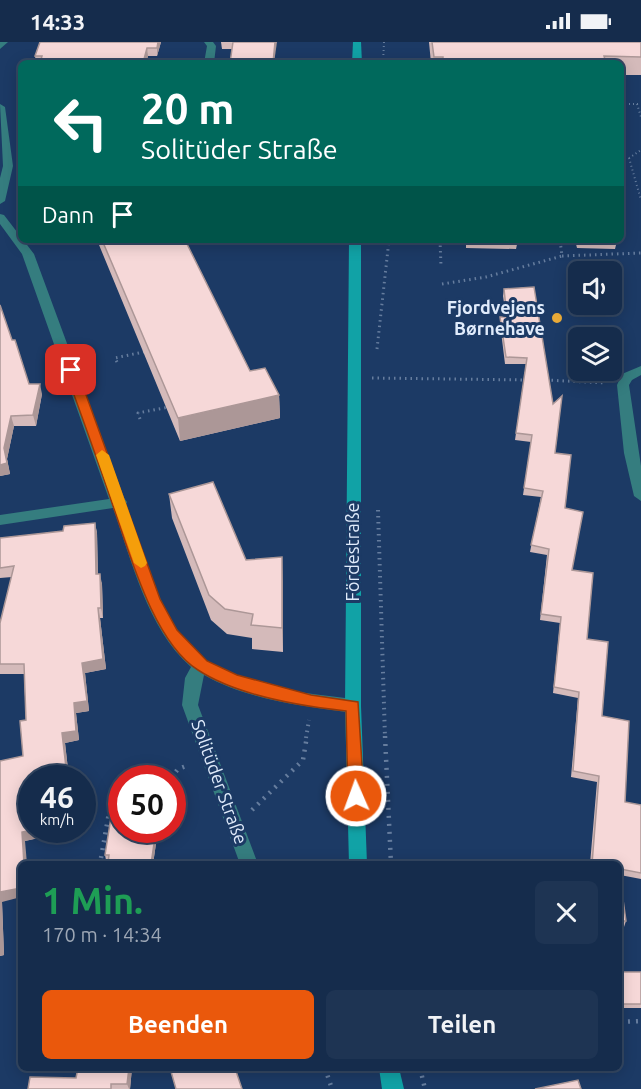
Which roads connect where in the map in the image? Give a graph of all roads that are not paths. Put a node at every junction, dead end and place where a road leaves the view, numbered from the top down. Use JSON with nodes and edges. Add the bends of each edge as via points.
{"nodes":[{"id":1,"x":4,"y":42,"type":"edge"},
{"id":2,"x":208,"y":42,"type":"edge"},
{"id":3,"x":357,"y":42,"type":"edge"},
{"id":4,"x":0,"y":46,"type":"edge"},
{"id":5,"x":209,"y":60,"type":"edge"},
{"id":6,"x":357,"y":60,"type":"edge"},
{"id":7,"x":0,"y":107,"type":"edge"},
{"id":8,"x":0,"y":201,"type":"edge"},
{"id":9,"x":0,"y":217,"type":"edge"},
{"id":10,"x":18,"y":241,"type":"edge"},
{"id":11,"x":20,"y":243,"type":"edge"},
{"id":12,"x":355,"y":243,"type":"edge"},
{"id":13,"x":641,"y":370,"type":"edge"},
{"id":14,"x":641,"y":496,"type":"edge"},
{"id":15,"x":120,"y":502,"type":"junction"},
{"id":16,"x":0,"y":519,"type":"edge"},
{"id":17,"x":201,"y":665,"type":"junction"},
{"id":18,"x":353,"y":706,"type":"junction"},
{"id":19,"x":248,"y":861,"type":"edge"},
{"id":20,"x":358,"y":861,"type":"edge"},
{"id":21,"x":390,"y":1071,"type":"edge"},
{"id":22,"x":393,"y":1089,"type":"edge"}],
"edges":[{"from":1,"to":4,"type":"street"},
{"from":2,"to":5,"type":"street","via":[[212,46]]},
{"from":3,"to":6,"type":"main road"},
{"from":7,"to":8,"type":"street","via":[[8,166]]},
{"from":9,"to":10,"type":"street"},
{"from":11,"to":15,"type":"street","via":[[28,254]]},
{"from":12,"to":18,"type":"main road","name":"Fördestraße"},
{"from":13,"to":14,"type":"street","via":[[627,376],[623,385]]},
{"from":15,"to":16,"type":"street"},
{"from":15,"to":17,"type":"street","via":[[153,599],[172,634]]},
{"from":17,"to":18,"type":"street","via":[[234,680],[311,701]]},
{"from":17,"to":19,"type":"street","name":"Solitüder Straße","via":[[193,678],[190,705]]},
{"from":18,"to":20,"type":"main road","name":"Fördestraße"},
{"from":21,"to":22,"type":"main road"}]}
